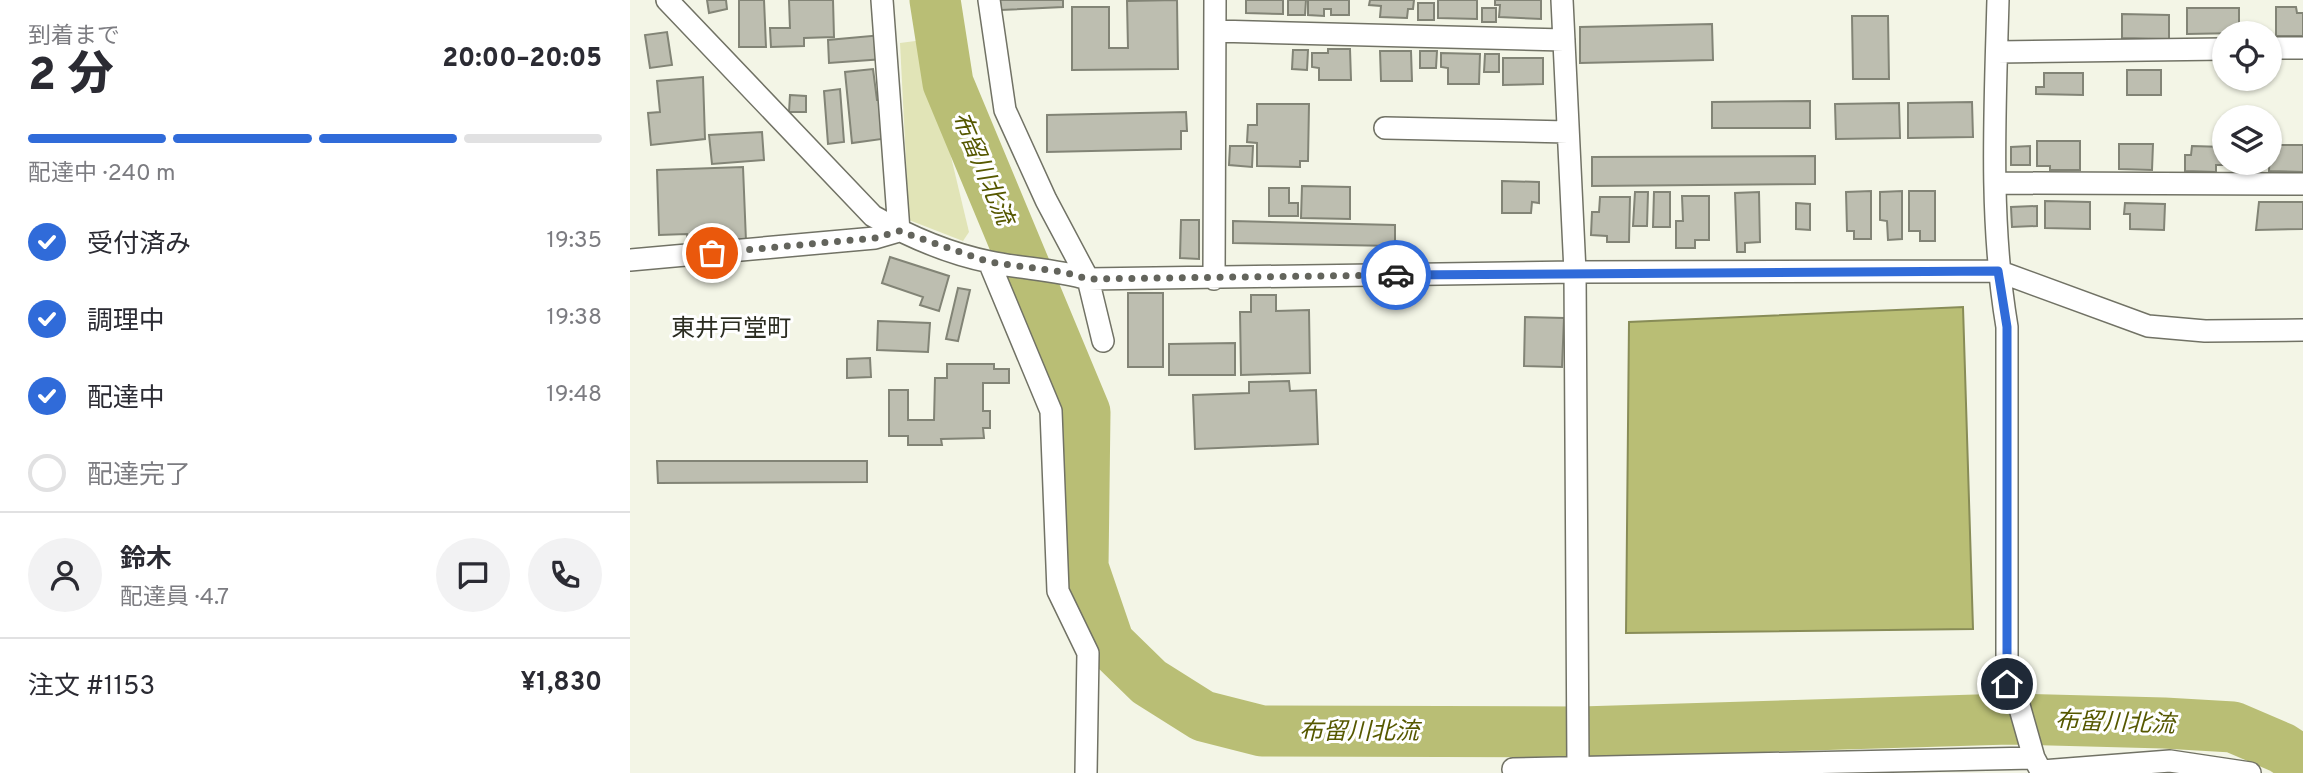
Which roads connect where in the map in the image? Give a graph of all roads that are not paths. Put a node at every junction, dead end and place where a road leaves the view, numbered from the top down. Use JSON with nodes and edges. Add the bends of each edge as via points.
{"nodes":[{"id":1,"x":667,"y":0,"type":"edge"},
{"id":2,"x":882,"y":0,"type":"edge"},
{"id":3,"x":989,"y":0,"type":"edge"},
{"id":4,"x":1215,"y":0,"type":"edge"},
{"id":5,"x":1562,"y":0,"type":"edge"},
{"id":6,"x":1998,"y":0,"type":"edge"},
{"id":7,"x":1215,"y":31,"type":"junction"},
{"id":8,"x":1564,"y":40,"type":"junction"},
{"id":9,"x":2282,"y":48,"type":"edge"},
{"id":10,"x":2303,"y":48,"type":"edge"},
{"id":11,"x":2212,"y":49,"type":"edge"},
{"id":12,"x":1997,"y":52,"type":"junction"},
{"id":13,"x":1385,"y":128,"type":"dead end"},
{"id":14,"x":1569,"y":132,"type":"junction"},
{"id":15,"x":1995,"y":183,"type":"junction"},
{"id":16,"x":2303,"y":184,"type":"edge"},
{"id":17,"x":899,"y":231,"type":"junction"},
{"id":18,"x":630,"y":260,"type":"edge"},
{"id":19,"x":996,"y":263,"type":"junction"},
{"id":20,"x":1998,"y":271,"type":"junction"},
{"id":21,"x":1575,"y":272,"type":"junction"},
{"id":22,"x":1088,"y":279,"type":"junction"},
{"id":23,"x":1214,"y":279,"type":"junction"},
{"id":24,"x":2303,"y":330,"type":"edge"},
{"id":25,"x":1103,"y":341,"type":"dead end"},
{"id":26,"x":2038,"y":764,"type":"edge"},
{"id":27,"x":1578,"y":768,"type":"junction"},
{"id":28,"x":1513,"y":769,"type":"dead end"},
{"id":29,"x":1086,"y":773,"type":"edge"},
{"id":30,"x":2250,"y":773,"type":"edge"}],
"edges":[{"from":1,"to":17,"type":"street","via":[[873,216]]},
{"from":2,"to":17,"type":"street"},
{"from":3,"to":22,"type":"street","via":[[1005,110]]},
{"from":4,"to":7,"type":"street"},
{"from":5,"to":8,"type":"street"},
{"from":6,"to":12,"type":"street"},
{"from":7,"to":8,"type":"street"},
{"from":7,"to":23,"type":"street"},
{"from":8,"to":14,"type":"street"},
{"from":9,"to":10,"type":"street"},
{"from":11,"to":12,"type":"street"},
{"from":12,"to":15,"type":"street"},
{"from":13,"to":14,"type":"street"},
{"from":14,"to":21,"type":"street"},
{"from":15,"to":16,"type":"street"},
{"from":15,"to":20,"type":"street"},
{"from":17,"to":18,"type":"street","via":[[875,238]]},
{"from":17,"to":19,"type":"street"},
{"from":19,"to":22,"type":"street"},
{"from":19,"to":29,"type":"street","via":[[1051,411],[1058,591],[1088,653]]},
{"from":20,"to":21,"type":"street"},
{"from":20,"to":24,"type":"street","via":[[2148,326],[2205,331]]},
{"from":20,"to":26,"type":"street","via":[[2007,327],[2007,684],[2015,691]]},
{"from":21,"to":23,"type":"street"},
{"from":21,"to":27,"type":"street"},
{"from":22,"to":23,"type":"street"},
{"from":22,"to":25,"type":"street"},
{"from":26,"to":27,"type":"street"},
{"from":26,"to":30,"type":"street","via":[[2170,761]]},
{"from":27,"to":28,"type":"street"}]}
